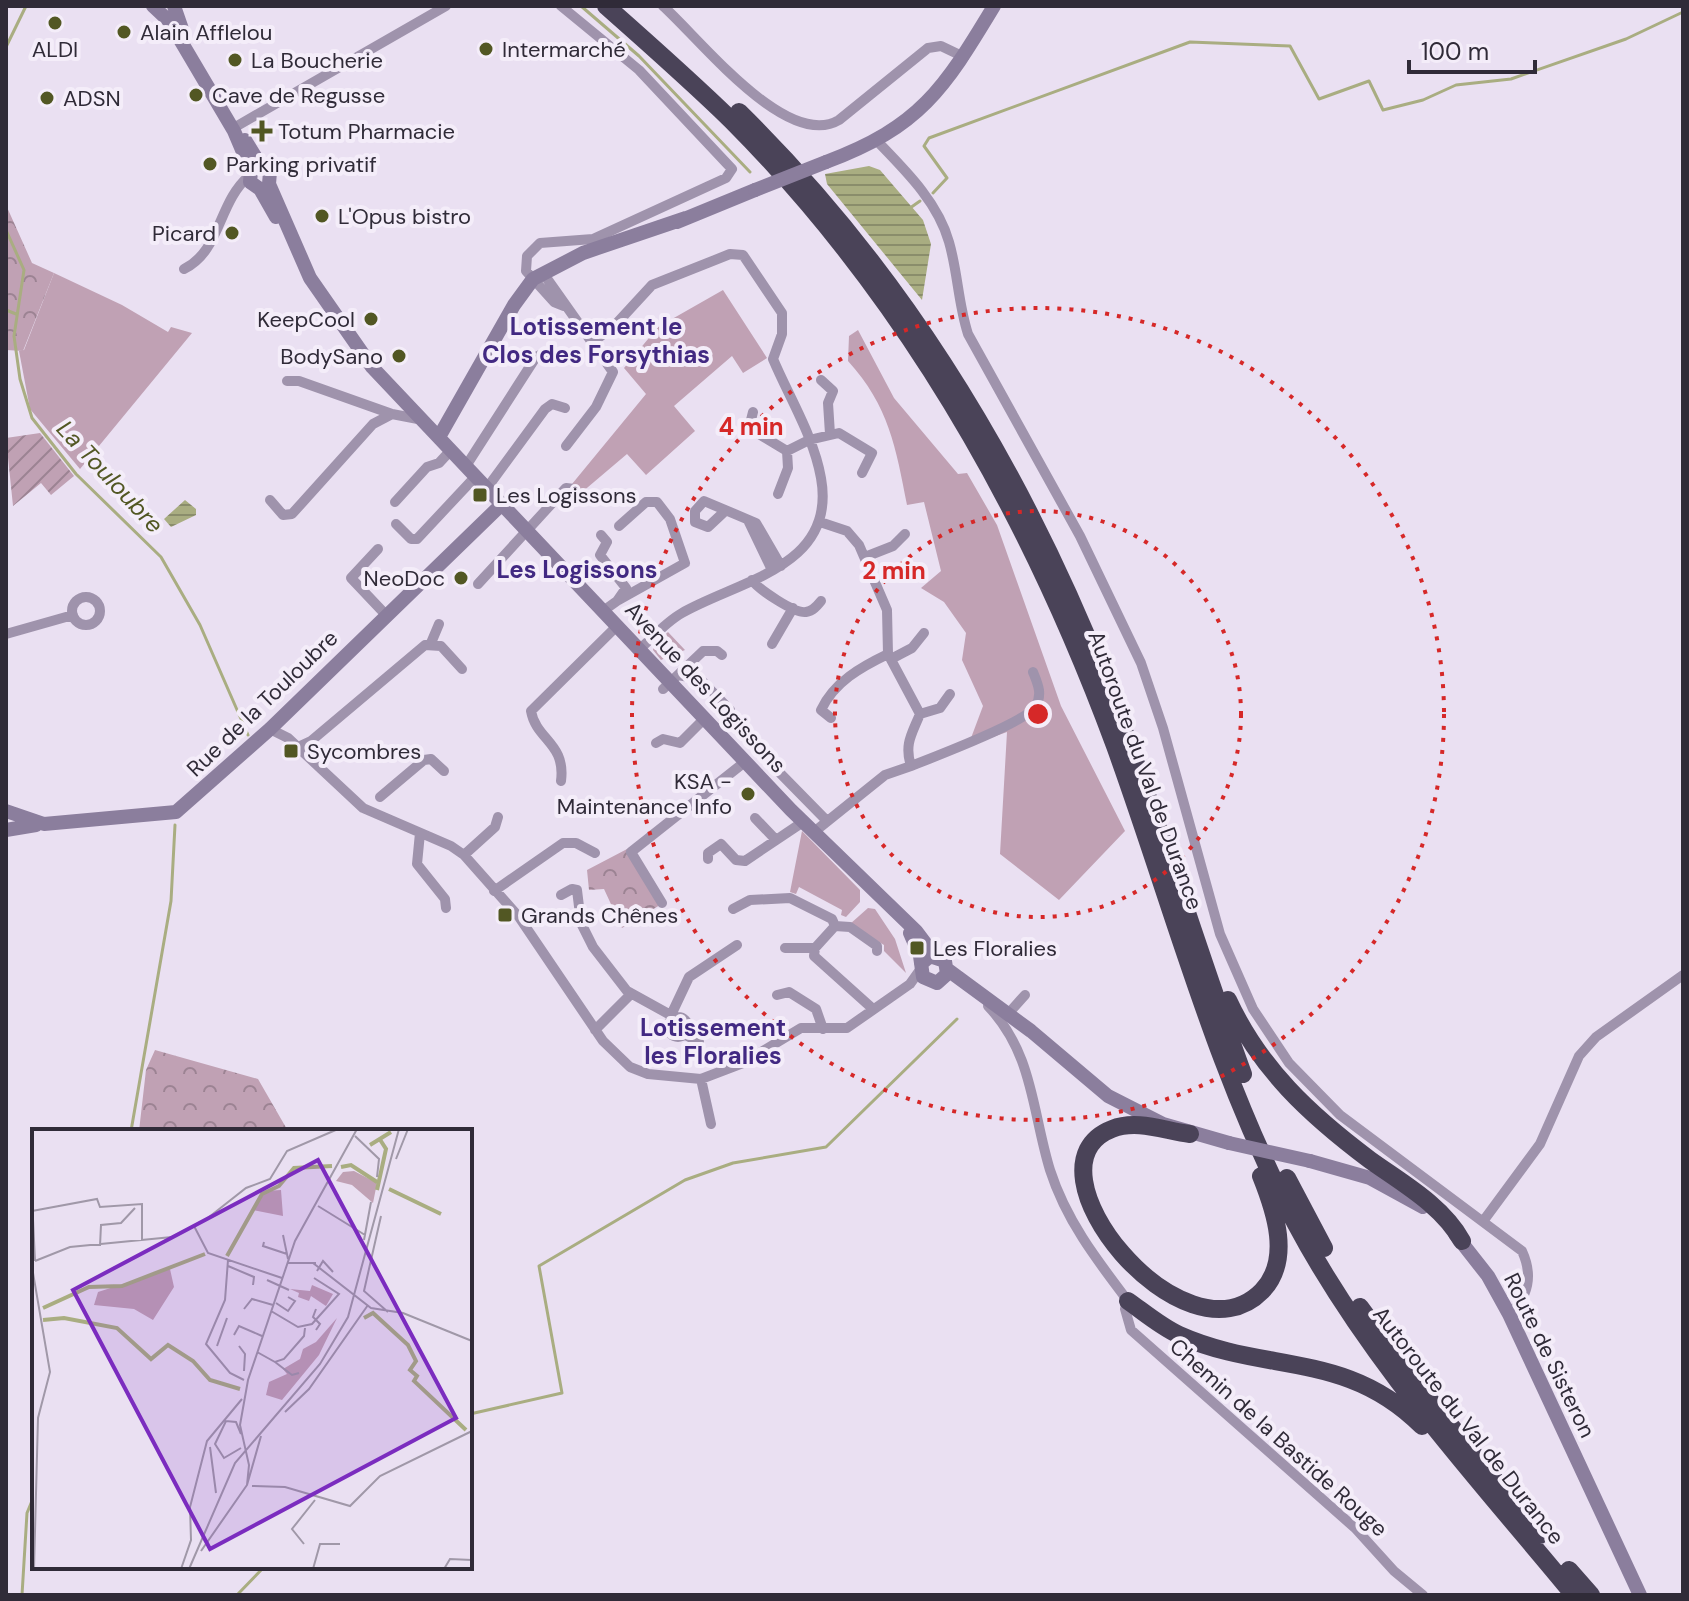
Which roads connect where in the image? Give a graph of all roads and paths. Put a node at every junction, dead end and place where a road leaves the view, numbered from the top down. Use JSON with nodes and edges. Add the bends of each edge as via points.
{"nodes":[{"id":1,"x":446,"y":6,"type":"edge"},
{"id":2,"x":561,"y":6,"type":"edge"},
{"id":3,"x":606,"y":6,"type":"edge"},
{"id":4,"x":625,"y":6,"type":"edge"},
{"id":5,"x":663,"y":6,"type":"edge"},
{"id":6,"x":994,"y":6,"type":"edge"},
{"id":7,"x":163,"y":9,"type":"edge"},
{"id":8,"x":964,"y":57,"type":"junction"},
{"id":9,"x":237,"y":126,"type":"junction"},
{"id":10,"x":877,"y":141,"type":"junction"},
{"id":11,"x":258,"y":179,"type":"junction"},
{"id":12,"x":686,"y":218,"type":"junction"},
{"id":13,"x":184,"y":269,"type":"dead end"},
{"id":14,"x":540,"y":280,"type":"junction"},
{"id":15,"x":592,"y":343,"type":"junction"},
{"id":16,"x":548,"y":358,"type":"dead end"},
{"id":17,"x":821,"y":380,"type":"dead end"},
{"id":18,"x":287,"y":381,"type":"dead end"},
{"id":19,"x":460,"y":400,"type":"junction"},
{"id":20,"x":565,"y":408,"type":"dead end"},
{"id":21,"x":753,"y":412,"type":"dead end"},
{"id":22,"x":392,"y":414,"type":"junction"},
{"id":23,"x":423,"y":421,"type":"junction"},
{"id":24,"x":830,"y":434,"type":"junction"},
{"id":25,"x":439,"y":437,"type":"junction"},
{"id":26,"x":809,"y":440,"type":"junction"},
{"id":27,"x":566,"y":446,"type":"dead end"},
{"id":28,"x":451,"y":450,"type":"junction"},
{"id":29,"x":787,"y":451,"type":"junction"},
{"id":30,"x":471,"y":471,"type":"junction"},
{"id":31,"x":862,"y":473,"type":"dead end"},
{"id":32,"x":487,"y":488,"type":"junction"},
{"id":33,"x":778,"y":494,"type":"dead end"},
{"id":34,"x":584,"y":499,"type":"dead end"},
{"id":35,"x":270,"y":500,"type":"dead end"},
{"id":36,"x":395,"y":502,"type":"dead end"},
{"id":37,"x":502,"y":504,"type":"junction"},
{"id":38,"x":724,"y":512,"type":"dead end"},
{"id":39,"x":820,"y":522,"type":"junction"},
{"id":40,"x":396,"y":524,"type":"dead end"},
{"id":41,"x":619,"y":526,"type":"dead end"},
{"id":42,"x":527,"y":530,"type":"junction"},
{"id":43,"x":905,"y":534,"type":"dead end"},
{"id":44,"x":601,"y":535,"type":"dead end"},
{"id":45,"x":378,"y":549,"type":"dead end"},
{"id":46,"x":865,"y":557,"type":"junction"},
{"id":47,"x":776,"y":568,"type":"junction"},
{"id":48,"x":752,"y":580,"type":"junction"},
{"id":49,"x":478,"y":584,"type":"dead end"},
{"id":50,"x":617,"y":601,"type":"junction"},
{"id":51,"x":821,"y":601,"type":"dead end"},
{"id":52,"x":793,"y":608,"type":"junction"},
{"id":53,"x":603,"y":611,"type":"junction"},
{"id":54,"x":73,"y":615,"type":"dead end"},
{"id":55,"x":386,"y":615,"type":"junction"},
{"id":56,"x":439,"y":624,"type":"dead end"},
{"id":57,"x":617,"y":626,"type":"junction"},
{"id":58,"x":924,"y":633,"type":"dead end"},
{"id":59,"x":6,"y":634,"type":"edge"},
{"id":60,"x":431,"y":643,"type":"junction"},
{"id":61,"x":772,"y":644,"type":"dead end"},
{"id":62,"x":640,"y":649,"type":"junction"},
{"id":63,"x":722,"y":655,"type":"dead end"},
{"id":64,"x":890,"y":657,"type":"junction"},
{"id":65,"x":462,"y":669,"type":"dead end"},
{"id":66,"x":1033,"y":672,"type":"dead end"},
{"id":67,"x":671,"y":682,"type":"junction"},
{"id":68,"x":1106,"y":683,"type":"junction"},
{"id":69,"x":950,"y":694,"type":"dead end"},
{"id":70,"x":730,"y":710,"type":"dead end"},
{"id":71,"x":920,"y":714,"type":"junction"},
{"id":72,"x":705,"y":718,"type":"junction"},
{"id":73,"x":831,"y":718,"type":"dead end"},
{"id":74,"x":275,"y":724,"type":"junction"},
{"id":75,"x":656,"y":743,"type":"dead end"},
{"id":76,"x":302,"y":751,"type":"junction"},
{"id":77,"x":746,"y":761,"type":"junction"},
{"id":78,"x":911,"y":766,"type":"junction"},
{"id":79,"x":775,"y":768,"type":"dead end"},
{"id":80,"x":444,"y":771,"type":"dead end"},
{"id":81,"x":561,"y":781,"type":"dead end"},
{"id":82,"x":6,"y":811,"type":"edge"},
{"id":83,"x":367,"y":811,"type":"junction"},
{"id":84,"x":498,"y":817,"type":"dead end"},
{"id":85,"x":755,"y":818,"type":"dead end"},
{"id":86,"x":826,"y":820,"type":"junction"},
{"id":87,"x":44,"y":824,"type":"junction"},
{"id":88,"x":808,"y":827,"type":"junction"},
{"id":89,"x":6,"y":830,"type":"edge"},
{"id":90,"x":420,"y":833,"type":"junction"},
{"id":91,"x":776,"y":840,"type":"junction"},
{"id":92,"x":595,"y":853,"type":"dead end"},
{"id":93,"x":464,"y":855,"type":"junction"},
{"id":94,"x":708,"y":859,"type":"dead end"},
{"id":95,"x":494,"y":891,"type":"junction"},
{"id":96,"x":561,"y":895,"type":"dead end"},
{"id":97,"x":662,"y":903,"type":"dead end"},
{"id":98,"x":446,"y":908,"type":"dead end"},
{"id":99,"x":733,"y":909,"type":"dead end"},
{"id":100,"x":835,"y":926,"type":"junction"},
{"id":101,"x":737,"y":945,"type":"dead end"},
{"id":102,"x":785,"y":948,"type":"dead end"},
{"id":103,"x":815,"y":948,"type":"junction"},
{"id":104,"x":877,"y":951,"type":"dead end"},
{"id":105,"x":926,"y":968,"type":"junction"},
{"id":106,"x":946,"y":974,"type":"junction"},
{"id":107,"x":1683,"y":975,"type":"edge"},
{"id":108,"x":966,"y":982,"type":"junction"},
{"id":109,"x":631,"y":994,"type":"junction"},
{"id":110,"x":777,"y":995,"type":"dead end"},
{"id":111,"x":1025,"y":995,"type":"dead end"},
{"id":112,"x":873,"y":1009,"type":"junction"},
{"id":113,"x":1008,"y":1014,"type":"junction"},
{"id":114,"x":673,"y":1015,"type":"junction"},
{"id":115,"x":823,"y":1029,"type":"junction"},
{"id":116,"x":595,"y":1030,"type":"junction"},
{"id":117,"x":1032,"y":1032,"type":"junction"},
{"id":118,"x":1217,"y":1040,"type":"junction"},
{"id":119,"x":699,"y":1042,"type":"dead end"},
{"id":120,"x":1024,"y":1059,"type":"junction"},
{"id":121,"x":701,"y":1079,"type":"junction"},
{"id":122,"x":711,"y":1124,"type":"dead end"},
{"id":123,"x":1190,"y":1134,"type":"junction"},
{"id":124,"x":1484,"y":1220,"type":"junction"},
{"id":125,"x":1462,"y":1241,"type":"junction"},
{"id":126,"x":1128,"y":1301,"type":"junction"},
{"id":127,"x":1509,"y":1314,"type":"junction"},
{"id":128,"x":1423,"y":1595,"type":"edge"},
{"id":129,"x":1573,"y":1595,"type":"edge"},
{"id":130,"x":1591,"y":1595,"type":"edge"},
{"id":131,"x":1640,"y":1595,"type":"edge"}],
"edges":[{"from":1,"to":9,"type":"street"},
{"from":2,"to":14,"type":"street","via":[[639,70],[732,169],[726,178],[593,239],[540,243],[525,263]]},
{"from":3,"to":118,"type":"highway","name":"Autoroute du Val de Durance","via":[[733,122],[798,194],[885,300],[978,442],[1071,634]]},
{"from":4,"to":68,"type":"highway","name":"Autoroute du Val de Durance","via":[[775,147],[843,225],[937,352],[1014,480]]},
{"from":5,"to":8,"type":"street","via":[[772,109],[813,126],[839,120],[928,48],[941,46]]},
{"from":6,"to":8,"type":"main road"},
{"from":7,"to":9,"type":"main road","name":"Avenue des Logissons"},
{"from":7,"to":11,"type":"main road","name":"Avenue des Logissons"},
{"from":8,"to":10,"type":"main road","via":[[932,99]]},
{"from":9,"to":11,"type":"main road","name":"Avenue des Logissons"},
{"from":10,"to":12,"type":"main road","bridge":true},
{"from":10,"to":124,"type":"street","via":[[943,223],[968,334],[1080,536],[1141,663],[1220,934],[1253,1009],[1289,1063],[1340,1115]]},
{"from":11,"to":13,"type":"street","via":[[232,196],[206,252]]},
{"from":11,"to":23,"type":"main road","name":"Avenue des Logissons","via":[[310,278],[350,339]]},
{"from":12,"to":14,"type":"main road"},
{"from":12,"to":14,"type":"main road","via":[[583,253]]},
{"from":14,"to":15,"type":"street"},
{"from":14,"to":19,"type":"main road","via":[[514,305]]},
{"from":15,"to":26,"type":"street","via":[[652,285],[736,252],[743,255],[782,313],[773,359]]},
{"from":15,"to":27,"type":"street","via":[[611,368],[612,378]]},
{"from":16,"to":30,"type":"street","via":[[536,357]]},
{"from":17,"to":24,"type":"street","via":[[833,391],[828,403]]},
{"from":18,"to":22,"type":"street"},
{"from":19,"to":23,"type":"main road","via":[[444,414]]},
{"from":19,"to":25,"type":"main road"},
{"from":20,"to":32,"type":"street","via":[[552,404],[545,409]]},
{"from":21,"to":29,"type":"street","via":[[749,428]]},
{"from":22,"to":23,"type":"street"},
{"from":22,"to":35,"type":"street","via":[[373,424],[292,514],[283,515]]},
{"from":23,"to":25,"type":"main road","name":"Avenue des Logissons"},
{"from":24,"to":26,"type":"street"},
{"from":24,"to":31,"type":"street","via":[[839,433],[872,453]]},
{"from":25,"to":28,"type":"main road","name":"Avenue des Logissons"},
{"from":26,"to":29,"type":"street"},
{"from":26,"to":39,"type":"street","via":[[821,475]]},
{"from":28,"to":30,"type":"main road","name":"Avenue des Logissons"},
{"from":28,"to":36,"type":"street"},
{"from":29,"to":33,"type":"street","via":[[788,468]]},
{"from":30,"to":32,"type":"main road","name":"Avenue des Logissons"},
{"from":30,"to":40,"type":"street","via":[[417,539]]},
{"from":32,"to":37,"type":"main road","name":"Avenue des Logissons"},
{"from":34,"to":42,"type":"street","via":[[566,488]]},
{"from":37,"to":42,"type":"main road","name":"Avenue des Logissons"},
{"from":37,"to":55,"type":"main road","name":"Rue de la Touloubre"},
{"from":38,"to":47,"type":"street","via":[[747,519]]},
{"from":39,"to":46,"type":"street","via":[[847,531]]},
{"from":39,"to":47,"type":"street","via":[[799,553]]},
{"from":41,"to":50,"type":"street","via":[[646,502],[657,502],[670,519],[685,563]]},
{"from":42,"to":49,"type":"street"},
{"from":42,"to":53,"type":"main road","name":"Avenue des Logissons"},
{"from":43,"to":46,"type":"street","via":[[893,546]]},
{"from":44,"to":50,"type":"street","via":[[607,542],[600,555],[625,582]]},
{"from":45,"to":55,"type":"street","via":[[351,578]]},
{"from":46,"to":64,"type":"street","via":[[889,619]]},
{"from":47,"to":48,"type":"street"},
{"from":48,"to":52,"type":"street"},
{"from":48,"to":62,"type":"street","via":[[680,614]]},
{"from":50,"to":53,"type":"street"},
{"from":51,"to":52,"type":"street","via":[[806,612]]},
{"from":52,"to":61,"type":"street"},
{"from":53,"to":57,"type":"main road","name":"Avenue des Logissons"},
{"from":54,"to":59,"type":"street"},
{"from":55,"to":74,"type":"main road","name":"Rue de la Touloubre"},
{"from":56,"to":60,"type":"street"},
{"from":57,"to":62,"type":"main road","name":"Avenue des Logissons"},
{"from":57,"to":81,"type":"street","via":[[531,711],[558,752]]},
{"from":58,"to":64,"type":"street","via":[[912,648]]},
{"from":60,"to":65,"type":"street","via":[[441,646]]},
{"from":60,"to":76,"type":"street"},
{"from":62,"to":67,"type":"main road","name":"Avenue des Logissons"},
{"from":63,"to":67,"type":"street","via":[[703,651]]},
{"from":64,"to":71,"type":"street"},
{"from":64,"to":73,"type":"street","via":[[856,671],[828,697],[821,710]]},
{"from":66,"to":78,"type":"street","via":[[1039,698],[1026,715]]},
{"from":67,"to":70,"type":"street","via":[[700,679]]},
{"from":67,"to":72,"type":"main road","name":"Avenue des Logissons"},
{"from":68,"to":125,"type":"highway","via":[[1131,737],[1223,990],[1259,1056],[1320,1122],[1446,1217]]},
{"from":68,"to":130,"type":"highway","name":"Autoroute du Val de Durance","via":[[1253,1101],[1320,1241],[1369,1322]]},
{"from":69,"to":71,"type":"street","via":[[940,708]]},
{"from":71,"to":78,"type":"street","via":[[908,740]]},
{"from":72,"to":75,"type":"street","via":[[680,743]]},
{"from":72,"to":77,"type":"main road","name":"Avenue des Logissons"},
{"from":74,"to":76,"type":"street"},
{"from":74,"to":87,"type":"main road","name":"Rue de la Touloubre","via":[[176,812]]},
{"from":76,"to":83,"type":"street"},
{"from":77,"to":88,"type":"main road","name":"Avenue des Logissons"},
{"from":77,"to":97,"type":"street","via":[[631,852]]},
{"from":78,"to":86,"type":"street","via":[[885,775]]},
{"from":79,"to":86,"type":"street"},
{"from":80,"to":83,"type":"street","via":[[431,759],[424,760]]},
{"from":82,"to":87,"type":"main road","name":"Rue de la Touloubre"},
{"from":83,"to":90,"type":"street"},
{"from":84,"to":93,"type":"street","via":[[495,827]]},
{"from":85,"to":91,"type":"street"},
{"from":86,"to":88,"type":"street"},
{"from":87,"to":89,"type":"main road"},
{"from":88,"to":91,"type":"street"},
{"from":88,"to":105,"type":"main road","name":"Avenue des Logissons","via":[[905,921]]},
{"from":90,"to":93,"type":"street"},
{"from":90,"to":98,"type":"street","via":[[417,864],[445,899]]},
{"from":91,"to":94,"type":"street","via":[[745,861],[736,860],[721,844]]},
{"from":92,"to":95,"type":"street","via":[[563,843]]},
{"from":93,"to":95,"type":"street"},
{"from":95,"to":116,"type":"street","via":[[519,917]]},
{"from":96,"to":109,"type":"street","via":[[577,890],[581,923],[593,947]]},
{"from":99,"to":100,"type":"street","via":[[750,900],[790,898],[832,919]]},
{"from":100,"to":103,"type":"street"},
{"from":100,"to":104,"type":"street","via":[[850,927]]},
{"from":101,"to":114,"type":"street","via":[[689,977]]},
{"from":102,"to":103,"type":"street"},
{"from":103,"to":112,"type":"street","via":[[816,960]]},
{"from":105,"to":106,"type":"main road","via":[[937,983]]},
{"from":105,"to":106,"type":"main road","via":[[942,958]]},
{"from":105,"to":112,"type":"street"},
{"from":106,"to":108,"type":"main road"},
{"from":107,"to":124,"type":"street","via":[[1596,1037],[1579,1056],[1540,1144]]},
{"from":108,"to":113,"type":"main road"},
{"from":108,"to":120,"type":"street","via":[[996,1014]]},
{"from":109,"to":114,"type":"street"},
{"from":109,"to":116,"type":"street"},
{"from":110,"to":115,"type":"street","via":[[789,992],[816,1009]]},
{"from":111,"to":113,"type":"street"},
{"from":112,"to":115,"type":"street","via":[[847,1028]]},
{"from":113,"to":117,"type":"main road"},
{"from":114,"to":119,"type":"street","via":[[687,1021],[684,1034]]},
{"from":115,"to":121,"type":"street","via":[[801,1028],[743,1063]]},
{"from":116,"to":121,"type":"street","via":[[637,1070],[672,1079]]},
{"from":117,"to":120,"type":"street"},
{"from":117,"to":123,"type":"main road","name":"Route de Sisteron","via":[[1108,1096]]},
{"from":118,"to":123,"type":"highway","via":[[1227,1086],[1278,1232],[1275,1272],[1265,1288],[1242,1305],[1204,1309],[1167,1293],[1120,1248],[1082,1187],[1086,1157],[1105,1132],[1132,1125]]},
{"from":118,"to":129,"type":"highway","name":"Autoroute du Val de Durance","via":[[1274,1180],[1364,1337]]},
{"from":120,"to":126,"type":"street","name":"Chemin de la Bastide Rouge","via":[[1050,1169],[1068,1217]]},
{"from":121,"to":122,"type":"street"},
{"from":123,"to":125,"type":"main road","name":"Route de Sisteron","bridge":true,"via":[[1356,1172],[1430,1211]]},
{"from":124,"to":127,"type":"street","via":[[1511,1240],[1526,1261],[1527,1288]]},
{"from":125,"to":127,"type":"main road","name":"Route de Sisteron"},
{"from":126,"to":128,"type":"street","name":"Chemin de la Bastide Rouge","via":[[1128,1324],[1141,1340],[1355,1528]]},
{"from":126,"to":129,"type":"highway","via":[[1166,1328],[1197,1341],[1319,1367],[1384,1395],[1427,1431]]},
{"from":127,"to":131,"type":"main road","name":"Route de Sisteron"}]}
